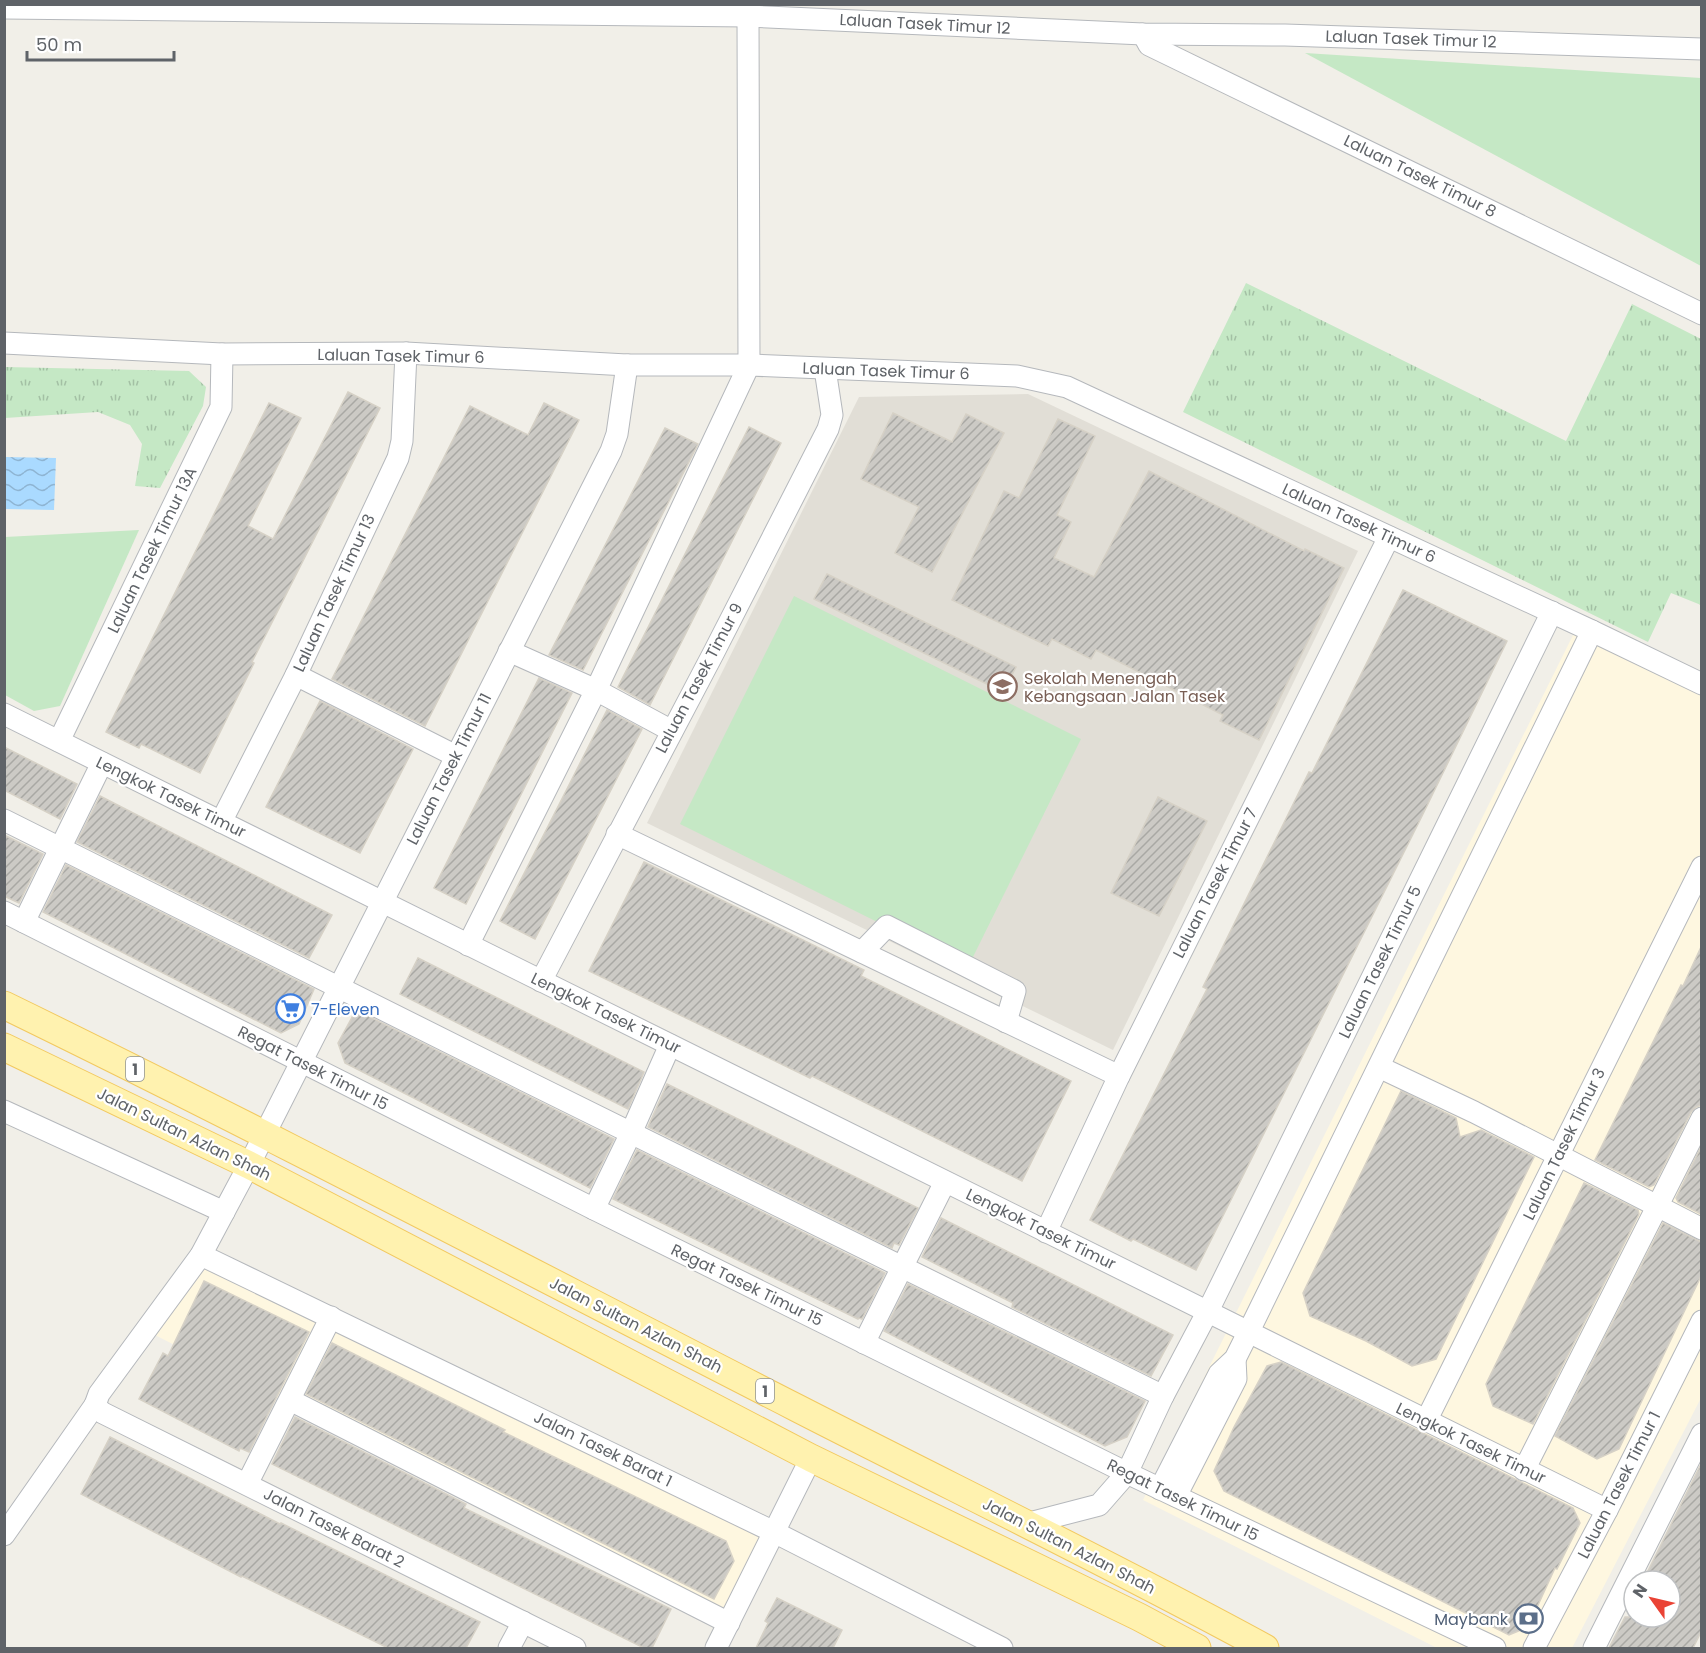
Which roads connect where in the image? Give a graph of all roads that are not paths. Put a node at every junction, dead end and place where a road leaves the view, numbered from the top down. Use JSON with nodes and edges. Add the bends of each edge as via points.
{"nodes":[{"id":1,"x":4,"y":8,"type":"edge"},
{"id":2,"x":325,"y":8,"type":"edge"},
{"id":3,"x":748,"y":16,"type":"junction"},
{"id":4,"x":1143,"y":34,"type":"junction"},
{"id":5,"x":1701,"y":49,"type":"edge"},
{"id":6,"x":1701,"y":314,"type":"edge"},
{"id":7,"x":4,"y":343,"type":"edge"},
{"id":8,"x":406,"y":353,"type":"junction"},
{"id":9,"x":222,"y":354,"type":"junction"},
{"id":10,"x":627,"y":365,"type":"junction"},
{"id":11,"x":749,"y":365,"type":"junction"},
{"id":12,"x":825,"y":369,"type":"junction"},
{"id":13,"x":1389,"y":537,"type":"junction"},
{"id":14,"x":1552,"y":612,"type":"junction"},
{"id":15,"x":1592,"y":631,"type":"junction"},
{"id":16,"x":509,"y":651,"type":"junction"},
{"id":17,"x":296,"y":675,"type":"junction"},
{"id":18,"x":1701,"y":684,"type":"edge"},
{"id":19,"x":596,"y":690,"type":"junction"},
{"id":20,"x":4,"y":714,"type":"edge"},
{"id":21,"x":672,"y":731,"type":"junction"},
{"id":22,"x":59,"y":741,"type":"junction"},
{"id":23,"x":456,"y":756,"type":"junction"},
{"id":24,"x":102,"y":763,"type":"junction"},
{"id":25,"x":4,"y":820,"type":"edge"},
{"id":26,"x":221,"y":822,"type":"junction"},
{"id":27,"x":617,"y":834,"type":"junction"},
{"id":28,"x":60,"y":848,"type":"junction"},
{"id":29,"x":1701,"y":867,"type":"edge"},
{"id":30,"x":382,"y":902,"type":"junction"},
{"id":31,"x":4,"y":912,"type":"edge"},
{"id":32,"x":24,"y":922,"type":"junction"},
{"id":33,"x":468,"y":945,"type":"junction"},
{"id":34,"x":862,"y":952,"type":"junction"},
{"id":35,"x":541,"y":981,"type":"junction"},
{"id":36,"x":339,"y":987,"type":"junction"},
{"id":37,"x":4,"y":1005,"type":"edge"},
{"id":38,"x":1006,"y":1022,"type":"junction"},
{"id":39,"x":670,"y":1045,"type":"junction"},
{"id":40,"x":4,"y":1047,"type":"edge"},
{"id":41,"x":301,"y":1062,"type":"junction"},
{"id":42,"x":1379,"y":1067,"type":"junction"},
{"id":43,"x":1119,"y":1076,"type":"junction"},
{"id":44,"x":4,"y":1111,"type":"edge"},
{"id":45,"x":1701,"y":1118,"type":"edge"},
{"id":46,"x":631,"y":1133,"type":"junction"},
{"id":47,"x":265,"y":1134,"type":"junction"},
{"id":48,"x":1558,"y":1155,"type":"junction"},
{"id":49,"x":249,"y":1165,"type":"junction"},
{"id":50,"x":945,"y":1182,"type":"junction"},
{"id":51,"x":1657,"y":1207,"type":"junction"},
{"id":52,"x":594,"y":1209,"type":"junction"},
{"id":53,"x":224,"y":1212,"type":"junction"},
{"id":54,"x":1701,"y":1229,"type":"edge"},
{"id":55,"x":1046,"y":1232,"type":"junction"},
{"id":56,"x":201,"y":1255,"type":"junction"},
{"id":57,"x":902,"y":1267,"type":"junction"},
{"id":58,"x":1208,"y":1311,"type":"junction"},
{"id":59,"x":331,"y":1317,"type":"junction"},
{"id":60,"x":1701,"y":1321,"type":"edge"},
{"id":61,"x":1248,"y":1333,"type":"junction"},
{"id":62,"x":864,"y":1343,"type":"junction"},
{"id":63,"x":1163,"y":1396,"type":"junction"},
{"id":64,"x":290,"y":1400,"type":"junction"},
{"id":65,"x":95,"y":1405,"type":"junction"},
{"id":66,"x":1426,"y":1421,"type":"junction"},
{"id":67,"x":1701,"y":1434,"type":"edge"},
{"id":68,"x":811,"y":1458,"type":"junction"},
{"id":69,"x":1524,"y":1470,"type":"junction"},
{"id":70,"x":1127,"y":1473,"type":"junction"},
{"id":71,"x":247,"y":1484,"type":"junction"},
{"id":72,"x":1168,"y":1492,"type":"junction"},
{"id":73,"x":1607,"y":1510,"type":"junction"},
{"id":74,"x":1026,"y":1524,"type":"junction"},
{"id":75,"x":774,"y":1532,"type":"junction"},
{"id":76,"x":4,"y":1535,"type":"edge"},
{"id":77,"x":523,"y":1622,"type":"junction"},
{"id":78,"x":729,"y":1623,"type":"junction"},
{"id":79,"x":508,"y":1648,"type":"edge"},
{"id":80,"x":575,"y":1648,"type":"edge"},
{"id":81,"x":716,"y":1648,"type":"edge"},
{"id":82,"x":1002,"y":1648,"type":"edge"},
{"id":83,"x":1197,"y":1648,"type":"edge"},
{"id":84,"x":1265,"y":1648,"type":"edge"},
{"id":85,"x":1495,"y":1648,"type":"edge"},
{"id":86,"x":1534,"y":1648,"type":"edge"},
{"id":87,"x":1594,"y":1648,"type":"edge"}],
"edges":[{"from":1,"to":2,"type":"street","name":"Laluan Tasek Timur 12"},
{"from":2,"to":3,"type":"street","name":"Laluan Tasek Timur 12"},
{"from":3,"to":4,"type":"street","name":"Laluan Tasek Timur 12"},
{"from":3,"to":11,"type":"street"},
{"from":4,"to":5,"type":"street","name":"Laluan Tasek Timur 12","via":[[1285,34]]},
{"from":4,"to":6,"type":"street","name":"Laluan Tasek Timur 8","via":[[1149,45]]},
{"from":7,"to":9,"type":"street","name":"Laluan Tasek Timur 6"},
{"from":8,"to":9,"type":"street","name":"Laluan Tasek Timur 6"},
{"from":8,"to":10,"type":"street","name":"Laluan Tasek Timur 6"},
{"from":8,"to":17,"type":"street","name":"Laluan Tasek Timur 13","via":[[398,458]]},
{"from":9,"to":22,"type":"street","name":"Laluan Tasek Timur 13A","via":[[221,407]]},
{"from":10,"to":11,"type":"street","name":"Laluan Tasek Timur 6"},
{"from":10,"to":16,"type":"street","name":"Laluan Tasek Timur 11","via":[[611,451]]},
{"from":11,"to":12,"type":"street","name":"Laluan Tasek Timur 6"},
{"from":11,"to":19,"type":"street"},
{"from":12,"to":13,"type":"street","name":"Laluan Tasek Timur 6","via":[[1017,376],[1067,387]]},
{"from":12,"to":21,"type":"street","name":"Laluan Tasek Timur 9","via":[[832,415],[828,429]]},
{"from":13,"to":14,"type":"street","name":"Laluan Tasek Timur 6"},
{"from":13,"to":43,"type":"street","name":"Laluan Tasek Timur 7"},
{"from":14,"to":15,"type":"street","name":"Laluan Tasek Timur 6"},
{"from":14,"to":58,"type":"street","name":"Laluan Tasek Timur 5"},
{"from":15,"to":18,"type":"street","name":"Laluan Tasek Timur 6"},
{"from":15,"to":42,"type":"street"},
{"from":16,"to":19,"type":"street"},
{"from":16,"to":23,"type":"street","name":"Laluan Tasek Timur 11"},
{"from":17,"to":23,"type":"street"},
{"from":17,"to":26,"type":"street","name":"Laluan Tasek Timur 13"},
{"from":19,"to":21,"type":"street"},
{"from":19,"to":33,"type":"street"},
{"from":20,"to":22,"type":"street","name":"Lengkok Tasek Timur"},
{"from":21,"to":27,"type":"street","name":"Laluan Tasek Timur 9"},
{"from":22,"to":24,"type":"street","name":"Lengkok Tasek Timur"},
{"from":23,"to":30,"type":"street","name":"Laluan Tasek Timur 11"},
{"from":24,"to":26,"type":"street","name":"Lengkok Tasek Timur"},
{"from":24,"to":28,"type":"street"},
{"from":25,"to":28,"type":"street"},
{"from":26,"to":30,"type":"street","name":"Lengkok Tasek Timur"},
{"from":27,"to":34,"type":"street"},
{"from":27,"to":35,"type":"street","name":"Laluan Tasek Timur 9"},
{"from":28,"to":32,"type":"street"},
{"from":28,"to":36,"type":"street"},
{"from":29,"to":48,"type":"street","name":"Laluan Tasek Timur 3"},
{"from":30,"to":33,"type":"street","name":"Lengkok Tasek Timur"},
{"from":30,"to":36,"type":"street","name":"Laluan Tasek Timur 11"},
{"from":31,"to":32,"type":"street","name":"Regat Tasek Timur 15"},
{"from":32,"to":41,"type":"street","name":"Regat Tasek Timur 15"},
{"from":33,"to":35,"type":"street","name":"Lengkok Tasek Timur"},
{"from":34,"to":38,"type":"street"},
{"from":34,"to":38,"type":"street","via":[[888,926],[1015,991]]},
{"from":35,"to":39,"type":"street","name":"Lengkok Tasek Timur"},
{"from":36,"to":41,"type":"street","name":"Laluan Tasek Timur 11"},
{"from":36,"to":46,"type":"street"},
{"from":37,"to":47,"type":"main road","name":"Jalan Sultan Azlan Shah","number":"1"},
{"from":38,"to":43,"type":"street"},
{"from":39,"to":46,"type":"street"},
{"from":39,"to":50,"type":"street","name":"Lengkok Tasek Timur"},
{"from":40,"to":49,"type":"main road","name":"Jalan Sultan Azlan Shah","number":"1"},
{"from":41,"to":47,"type":"street","name":"Laluan Tasek Timur 11"},
{"from":41,"to":52,"type":"street","name":"Regat Tasek Timur 15"},
{"from":42,"to":48,"type":"street"},
{"from":42,"to":61,"type":"street"},
{"from":43,"to":55,"type":"street","name":"Laluan Tasek Timur 7"},
{"from":44,"to":53,"type":"street"},
{"from":45,"to":51,"type":"street"},
{"from":46,"to":52,"type":"street"},
{"from":46,"to":57,"type":"street"},
{"from":47,"to":49,"type":"street","name":"Laluan Tasek Timur 11"},
{"from":47,"to":74,"type":"main road","name":"Jalan Sultan Azlan Shah","number":"1"},
{"from":48,"to":51,"type":"street"},
{"from":48,"to":66,"type":"street","name":"Laluan Tasek Timur 3"},
{"from":49,"to":53,"type":"street","name":"Laluan Tasek Timur 11"},
{"from":49,"to":68,"type":"main road","name":"Jalan Sultan Azlan Shah","number":"1"},
{"from":50,"to":55,"type":"street","name":"Lengkok Tasek Timur"},
{"from":50,"to":57,"type":"street"},
{"from":51,"to":54,"type":"street"},
{"from":51,"to":69,"type":"street"},
{"from":52,"to":62,"type":"street","name":"Regat Tasek Timur 15"},
{"from":53,"to":56,"type":"street","name":"Laluan Tasek Timur 11"},
{"from":55,"to":58,"type":"street","name":"Lengkok Tasek Timur"},
{"from":56,"to":59,"type":"street","name":"Jalan Tasek Barat 1"},
{"from":56,"to":65,"type":"street","name":"Laluan Tasek Timur 11","via":[[99,1394]]},
{"from":57,"to":62,"type":"street"},
{"from":57,"to":63,"type":"street"},
{"from":58,"to":61,"type":"street","name":"Lengkok Tasek Timur"},
{"from":58,"to":63,"type":"street"},
{"from":59,"to":64,"type":"street"},
{"from":59,"to":75,"type":"street","name":"Jalan Tasek Barat 1"},
{"from":60,"to":73,"type":"street","name":"Laluan Tasek Timur 1"},
{"from":61,"to":66,"type":"street","name":"Lengkok Tasek Timur"},
{"from":61,"to":72,"type":"street","via":[[1235,1359],[1236,1379]]},
{"from":62,"to":70,"type":"street","name":"Regat Tasek Timur 15"},
{"from":63,"to":70,"type":"street"},
{"from":64,"to":71,"type":"street"},
{"from":64,"to":78,"type":"street"},
{"from":65,"to":71,"type":"street","name":"Jalan Tasek Barat 2","via":[[102,1413]]},
{"from":65,"to":76,"type":"street","name":"Laluan Tasek Timur 11"},
{"from":66,"to":69,"type":"street","name":"Lengkok Tasek Timur"},
{"from":67,"to":87,"type":"street"},
{"from":68,"to":75,"type":"street"},
{"from":68,"to":83,"type":"main road","name":"Jalan Sultan Azlan Shah","number":"1"},
{"from":69,"to":73,"type":"street","name":"Lengkok Tasek Timur"},
{"from":70,"to":72,"type":"street","name":"Regat Tasek Timur 15"},
{"from":70,"to":74,"type":"street","via":[[1100,1505]]},
{"from":71,"to":77,"type":"street","name":"Jalan Tasek Barat 2"},
{"from":72,"to":85,"type":"street","name":"Regat Tasek Timur 15"},
{"from":73,"to":86,"type":"street","name":"Laluan Tasek Timur 1"},
{"from":74,"to":84,"type":"main road","name":"Jalan Sultan Azlan Shah","number":"1"},
{"from":75,"to":78,"type":"street"},
{"from":75,"to":82,"type":"street","name":"Jalan Tasek Barat 1"},
{"from":77,"to":79,"type":"street"},
{"from":77,"to":80,"type":"street","name":"Jalan Tasek Barat 2"},
{"from":78,"to":81,"type":"street"}]}
